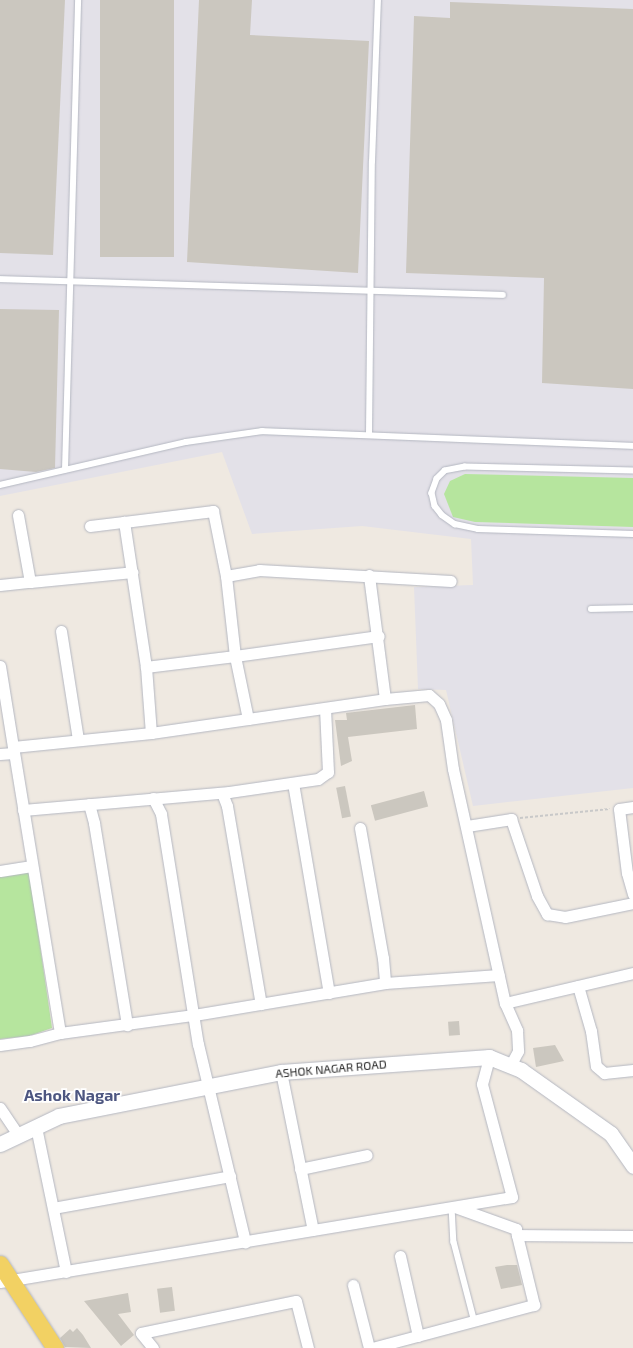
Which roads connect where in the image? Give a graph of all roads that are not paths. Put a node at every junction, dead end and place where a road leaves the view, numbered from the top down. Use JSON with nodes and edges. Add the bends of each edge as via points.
{"nodes":[{"id":1,"x":78,"y":0,"type":"edge"},
{"id":2,"x":378,"y":0,"type":"edge"},
{"id":3,"x":0,"y":279,"type":"edge"},
{"id":4,"x":69,"y":281,"type":"junction"},
{"id":5,"x":370,"y":290,"type":"junction"},
{"id":6,"x":503,"y":294,"type":"dead end"},
{"id":7,"x":369,"y":434,"type":"junction"},
{"id":8,"x":633,"y":446,"type":"edge"},
{"id":9,"x":65,"y":470,"type":"junction"},
{"id":10,"x":633,"y":471,"type":"edge"},
{"id":11,"x":0,"y":486,"type":"edge"},
{"id":12,"x":18,"y":515,"type":"dead end"},
{"id":13,"x":124,"y":522,"type":"junction"},
{"id":14,"x":90,"y":526,"type":"dead end"},
{"id":15,"x":633,"y":534,"type":"edge"},
{"id":16,"x":133,"y":572,"type":"junction"},
{"id":17,"x":369,"y":575,"type":"junction"},
{"id":18,"x":226,"y":576,"type":"junction"},
{"id":19,"x":451,"y":581,"type":"dead end"},
{"id":20,"x":30,"y":582,"type":"junction"},
{"id":21,"x":0,"y":585,"type":"edge"},
{"id":22,"x":633,"y":608,"type":"edge"},
{"id":23,"x":591,"y":609,"type":"dead end"},
{"id":24,"x":61,"y":631,"type":"dead end"},
{"id":25,"x":378,"y":636,"type":"junction"},
{"id":26,"x":235,"y":656,"type":"junction"},
{"id":27,"x":0,"y":666,"type":"edge"},
{"id":28,"x":146,"y":667,"type":"junction"},
{"id":29,"x":385,"y":699,"type":"junction"},
{"id":30,"x":325,"y":708,"type":"junction"},
{"id":31,"x":4,"y":714,"type":"edge"},
{"id":32,"x":248,"y":720,"type":"junction"},
{"id":33,"x":151,"y":733,"type":"junction"},
{"id":34,"x":78,"y":740,"type":"junction"},
{"id":35,"x":13,"y":750,"type":"junction"},
{"id":36,"x":0,"y":754,"type":"edge"},
{"id":37,"x":293,"y":784,"type":"junction"},
{"id":38,"x":222,"y":793,"type":"junction"},
{"id":39,"x":153,"y":798,"type":"junction"},
{"id":40,"x":89,"y":804,"type":"junction"},
{"id":41,"x":633,"y":807,"type":"edge"},
{"id":42,"x":23,"y":810,"type":"junction"},
{"id":43,"x":467,"y":826,"type":"junction"},
{"id":44,"x":360,"y":828,"type":"dead end"},
{"id":45,"x":32,"y":866,"type":"junction"},
{"id":46,"x":0,"y":871,"type":"edge"},
{"id":47,"x":633,"y":894,"type":"edge"},
{"id":48,"x":633,"y":903,"type":"edge"},
{"id":49,"x":633,"y":973,"type":"edge"},
{"id":50,"x":498,"y":976,"type":"junction"},
{"id":51,"x":385,"y":983,"type":"junction"},
{"id":52,"x":578,"y":986,"type":"junction"},
{"id":53,"x":329,"y":993,"type":"junction"},
{"id":54,"x":505,"y":1003,"type":"junction"},
{"id":55,"x":261,"y":1004,"type":"junction"},
{"id":56,"x":194,"y":1015,"type":"junction"},
{"id":57,"x":127,"y":1025,"type":"junction"},
{"id":58,"x":60,"y":1033,"type":"junction"},
{"id":59,"x":0,"y":1045,"type":"edge"},
{"id":60,"x":489,"y":1057,"type":"junction"},
{"id":61,"x":510,"y":1066,"type":"junction"},
{"id":62,"x":633,"y":1070,"type":"edge"},
{"id":63,"x":281,"y":1072,"type":"junction"},
{"id":64,"x":209,"y":1087,"type":"junction"},
{"id":65,"x":0,"y":1108,"type":"edge"},
{"id":66,"x":36,"y":1126,"type":"junction"},
{"id":67,"x":18,"y":1135,"type":"junction"},
{"id":68,"x":0,"y":1144,"type":"edge"},
{"id":69,"x":629,"y":1153,"type":"edge"},
{"id":70,"x":368,"y":1155,"type":"dead end"},
{"id":71,"x":633,"y":1166,"type":"edge"},
{"id":72,"x":300,"y":1169,"type":"junction"},
{"id":73,"x":230,"y":1176,"type":"junction"},
{"id":74,"x":453,"y":1207,"type":"junction"},
{"id":75,"x":53,"y":1208,"type":"junction"},
{"id":76,"x":313,"y":1230,"type":"junction"},
{"id":77,"x":517,"y":1235,"type":"junction"},
{"id":78,"x":633,"y":1236,"type":"edge"},
{"id":79,"x":245,"y":1242,"type":"junction"},
{"id":80,"x":400,"y":1256,"type":"dead end"},
{"id":81,"x":0,"y":1264,"type":"edge"},
{"id":82,"x":66,"y":1272,"type":"junction"},
{"id":83,"x":3,"y":1284,"type":"edge"},
{"id":84,"x":353,"y":1285,"type":"dead end"},
{"id":85,"x":474,"y":1319,"type":"junction"},
{"id":86,"x":418,"y":1336,"type":"junction"},
{"id":87,"x":41,"y":1348,"type":"edge"},
{"id":88,"x":55,"y":1348,"type":"edge"},
{"id":89,"x":153,"y":1348,"type":"edge"},
{"id":90,"x":308,"y":1348,"type":"edge"},
{"id":91,"x":369,"y":1348,"type":"edge"},
{"id":92,"x":372,"y":1348,"type":"edge"}],
"edges":[{"from":1,"to":4,"type":"lane"},
{"from":2,"to":5,"type":"lane"},
{"from":3,"to":4,"type":"lane"},
{"from":4,"to":5,"type":"lane"},
{"from":4,"to":9,"type":"lane"},
{"from":5,"to":6,"type":"lane"},
{"from":5,"to":7,"type":"lane"},
{"from":7,"to":8,"type":"lane"},
{"from":7,"to":9,"type":"lane","via":[[262,431],[186,442]]},
{"from":9,"to":11,"type":"lane"},
{"from":10,"to":15,"type":"lane","via":[[465,467],[445,471],[437,479],[432,493],[435,506],[442,514],[455,524],[478,529]]},
{"from":12,"to":20,"type":"street"},
{"from":13,"to":14,"type":"street"},
{"from":13,"to":16,"type":"street"},
{"from":13,"to":18,"type":"street","via":[[213,511]]},
{"from":16,"to":20,"type":"street"},
{"from":16,"to":28,"type":"street"},
{"from":17,"to":18,"type":"street","via":[[259,570]]},
{"from":17,"to":19,"type":"street"},
{"from":17,"to":25,"type":"street"},
{"from":18,"to":26,"type":"street"},
{"from":20,"to":21,"type":"street"},
{"from":22,"to":23,"type":"lane"},
{"from":24,"to":34,"type":"street"},
{"from":25,"to":26,"type":"street"},
{"from":25,"to":29,"type":"street"},
{"from":26,"to":28,"type":"street"},
{"from":26,"to":32,"type":"street"},
{"from":27,"to":31,"type":"street"},
{"from":28,"to":33,"type":"street"},
{"from":29,"to":30,"type":"street"},
{"from":29,"to":43,"type":"street","via":[[429,695],[439,704],[446,720],[453,769]]},
{"from":30,"to":32,"type":"street"},
{"from":30,"to":37,"type":"street","via":[[328,772],[318,779]]},
{"from":31,"to":35,"type":"street"},
{"from":32,"to":33,"type":"street"},
{"from":33,"to":34,"type":"street"},
{"from":34,"to":35,"type":"street"},
{"from":35,"to":36,"type":"street"},
{"from":35,"to":42,"type":"street"},
{"from":37,"to":38,"type":"street"},
{"from":37,"to":53,"type":"street"},
{"from":38,"to":39,"type":"street"},
{"from":38,"to":55,"type":"street","via":[[228,806]]},
{"from":39,"to":40,"type":"street"},
{"from":39,"to":56,"type":"street","via":[[161,814]]},
{"from":40,"to":42,"type":"street"},
{"from":40,"to":57,"type":"street"},
{"from":41,"to":47,"type":"street","via":[[619,808],[627,873]]},
{"from":42,"to":45,"type":"street"},
{"from":43,"to":48,"type":"street","via":[[511,819],[537,896],[547,914],[564,917]]},
{"from":43,"to":50,"type":"street"},
{"from":44,"to":51,"type":"street","via":[[383,958]]},
{"from":45,"to":46,"type":"street"},
{"from":45,"to":58,"type":"street"},
{"from":49,"to":52,"type":"street"},
{"from":50,"to":51,"type":"street"},
{"from":50,"to":54,"type":"street"},
{"from":51,"to":53,"type":"street"},
{"from":52,"to":54,"type":"street"},
{"from":52,"to":62,"type":"street","via":[[591,1031],[596,1066],[604,1073]]},
{"from":53,"to":55,"type":"street"},
{"from":54,"to":61,"type":"street","via":[[517,1030],[518,1051]]},
{"from":55,"to":56,"type":"street"},
{"from":56,"to":57,"type":"street"},
{"from":56,"to":64,"type":"street"},
{"from":57,"to":58,"type":"street"},
{"from":58,"to":59,"type":"street","via":[[30,1042]]},
{"from":60,"to":61,"type":"street","name":"ASHOK NAGAR ROAD"},
{"from":60,"to":63,"type":"street","name":"ASHOK NAGAR ROAD"},
{"from":60,"to":74,"type":"street","via":[[482,1084],[512,1197]]},
{"from":61,"to":69,"type":"street","name":"ASHOK NAGAR ROAD","via":[[521,1070],[611,1134]]},
{"from":63,"to":64,"type":"street","name":"ASHOK NAGAR ROAD"},
{"from":63,"to":72,"type":"street"},
{"from":64,"to":66,"type":"street","name":"ASHOK NAGAR ROAD","via":[[59,1116]]},
{"from":64,"to":73,"type":"street"},
{"from":65,"to":67,"type":"street"},
{"from":66,"to":67,"type":"street","name":"ASHOK NAGAR ROAD"},
{"from":66,"to":75,"type":"street"},
{"from":67,"to":68,"type":"street","name":"ASHOK NAGAR ROAD"},
{"from":69,"to":71,"type":"street","name":"ASHOK NAGAR ROAD"},
{"from":70,"to":72,"type":"street"},
{"from":72,"to":76,"type":"street"},
{"from":73,"to":75,"type":"street"},
{"from":73,"to":79,"type":"street"},
{"from":74,"to":76,"type":"street"},
{"from":74,"to":77,"type":"street","via":[[516,1229]]},
{"from":74,"to":85,"type":"lane","via":[[454,1242]]},
{"from":75,"to":82,"type":"street"},
{"from":76,"to":79,"type":"street"},
{"from":77,"to":78,"type":"street"},
{"from":77,"to":85,"type":"street","via":[[534,1305]]},
{"from":79,"to":82,"type":"street"},
{"from":80,"to":86,"type":"street"},
{"from":81,"to":83,"type":"main road"},
{"from":82,"to":83,"type":"street"},
{"from":83,"to":87,"type":"main road"},
{"from":83,"to":88,"type":"main road"},
{"from":84,"to":91,"type":"street"},
{"from":85,"to":86,"type":"street"},
{"from":86,"to":92,"type":"street"},
{"from":89,"to":90,"type":"street","via":[[141,1333],[296,1301]]}]}
